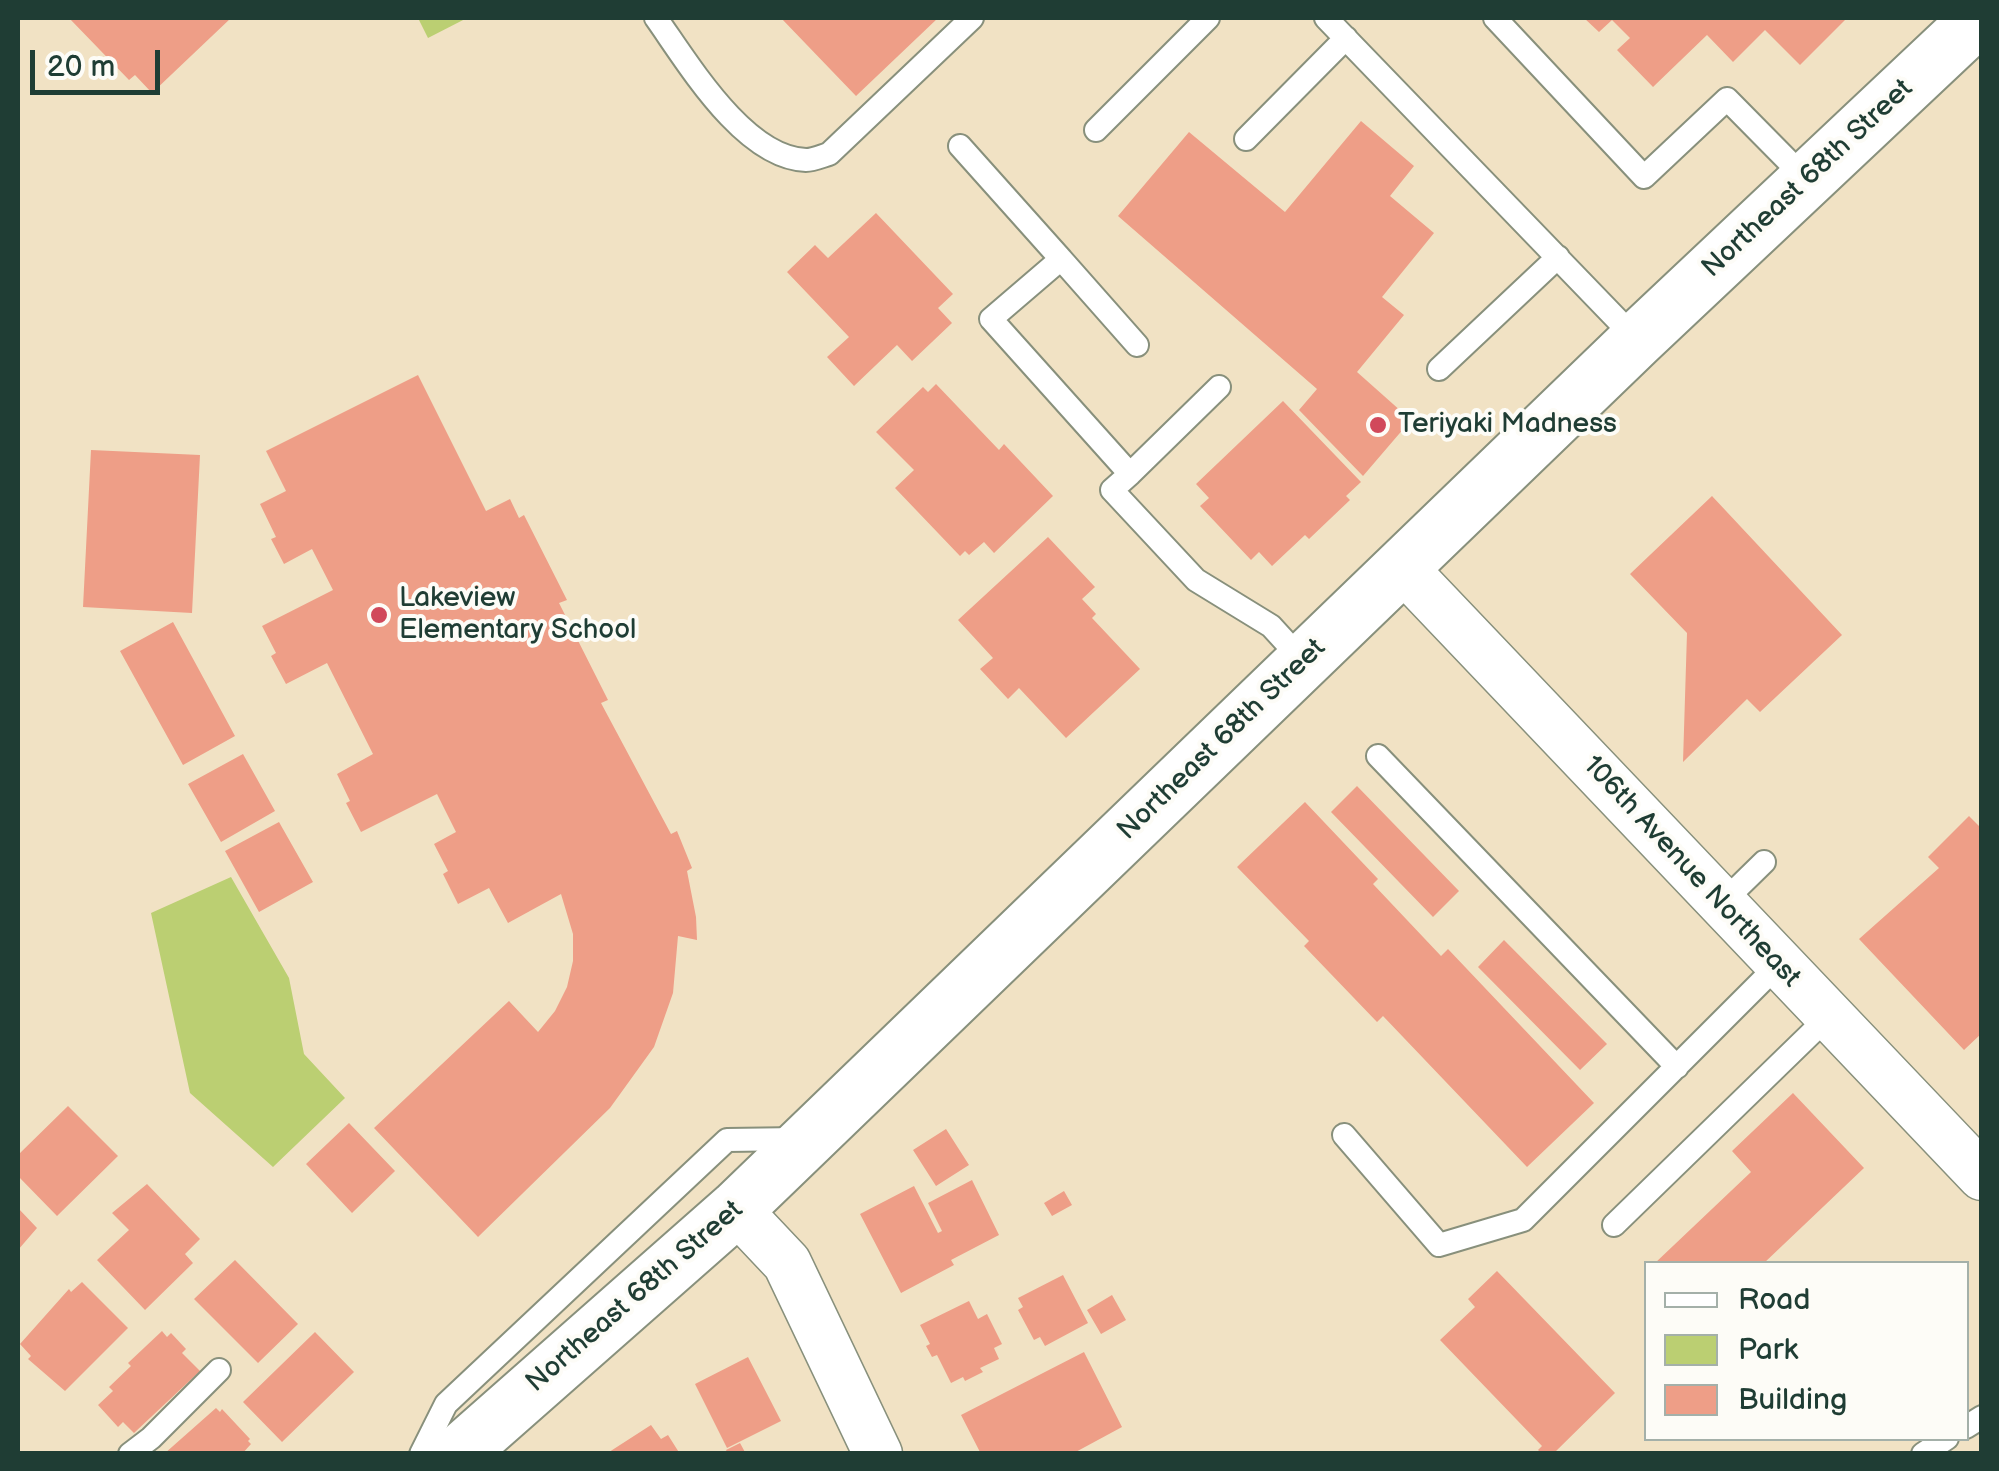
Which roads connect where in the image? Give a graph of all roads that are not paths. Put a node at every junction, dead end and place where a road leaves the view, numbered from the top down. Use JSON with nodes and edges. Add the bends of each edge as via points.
{"nodes":[{"id":1,"x":656,"y":18,"type":"edge"},
{"id":2,"x":972,"y":18,"type":"edge"},
{"id":3,"x":1208,"y":18,"type":"edge"},
{"id":4,"x":1326,"y":18,"type":"edge"},
{"id":5,"x":1495,"y":18,"type":"edge"},
{"id":6,"x":1970,"y":20,"type":"edge"},
{"id":7,"x":1346,"y":38,"type":"junction"},
{"id":8,"x":1096,"y":130,"type":"dead end"},
{"id":9,"x":1246,"y":138,"type":"dead end"},
{"id":10,"x":960,"y":146,"type":"dead end"},
{"id":11,"x":1807,"y":180,"type":"junction"},
{"id":12,"x":1558,"y":257,"type":"junction"},
{"id":13,"x":1060,"y":259,"type":"junction"},
{"id":14,"x":1637,"y":340,"type":"junction"},
{"id":15,"x":1137,"y":345,"type":"dead end"},
{"id":16,"x":1440,"y":369,"type":"dead end"},
{"id":17,"x":1219,"y":387,"type":"dead end"},
{"id":18,"x":1130,"y":474,"type":"junction"},
{"id":19,"x":1402,"y":567,"type":"junction"},
{"id":20,"x":1303,"y":661,"type":"junction"},
{"id":21,"x":1378,"y":756,"type":"dead end"},
{"id":22,"x":1764,"y":862,"type":"dead end"},
{"id":23,"x":1721,"y":904,"type":"junction"},
{"id":24,"x":1778,"y":964,"type":"junction"},
{"id":25,"x":1828,"y":1016,"type":"junction"},
{"id":26,"x":1677,"y":1066,"type":"junction"},
{"id":27,"x":1344,"y":1135,"type":"dead end"},
{"id":28,"x":808,"y":1139,"type":"junction"},
{"id":29,"x":1982,"y":1176,"type":"edge"},
{"id":30,"x":736,"y":1209,"type":"junction"},
{"id":31,"x":1614,"y":1225,"type":"dead end"},
{"id":32,"x":219,"y":1370,"type":"dead end"},
{"id":33,"x":130,"y":1454,"type":"edge"},
{"id":34,"x":422,"y":1454,"type":"edge"},
{"id":35,"x":458,"y":1454,"type":"edge"},
{"id":36,"x":878,"y":1454,"type":"edge"}],
"edges":[{"from":1,"to":2,"type":"lane","via":[[722,110],[773,151],[807,160],[829,154]]},
{"from":3,"to":8,"type":"lane"},
{"from":4,"to":7,"type":"lane"},
{"from":5,"to":11,"type":"lane","via":[[1644,177],[1727,99]]},
{"from":6,"to":11,"type":"main road","name":"Northeast 68th Street"},
{"from":7,"to":9,"type":"lane"},
{"from":7,"to":12,"type":"lane"},
{"from":10,"to":13,"type":"lane"},
{"from":11,"to":14,"type":"main road","name":"Northeast 68th Street"},
{"from":12,"to":14,"type":"lane"},
{"from":12,"to":16,"type":"lane"},
{"from":13,"to":15,"type":"lane"},
{"from":13,"to":18,"type":"lane","via":[[990,320]]},
{"from":14,"to":19,"type":"main road","name":"Northeast 68th Street"},
{"from":17,"to":18,"type":"lane"},
{"from":18,"to":20,"type":"lane","via":[[1112,490],[1136,516],[1196,580],[1271,626]]},
{"from":19,"to":20,"type":"main road","name":"Northeast 68th Street"},
{"from":19,"to":23,"type":"street","name":"106th Avenue Northeast"},
{"from":20,"to":28,"type":"main road","name":"Northeast 68th Street"},
{"from":21,"to":26,"type":"lane"},
{"from":22,"to":23,"type":"lane"},
{"from":23,"to":24,"type":"street","name":"106th Avenue Northeast"},
{"from":24,"to":25,"type":"street","name":"106th Avenue Northeast"},
{"from":24,"to":26,"type":"lane"},
{"from":25,"to":29,"type":"street","name":"106th Avenue Northeast"},
{"from":25,"to":31,"type":"lane"},
{"from":26,"to":27,"type":"lane","via":[[1523,1220],[1439,1245]]},
{"from":28,"to":30,"type":"main road","name":"Northeast 68th Street"},
{"from":28,"to":34,"type":"lane","via":[[727,1140],[446,1404]]},
{"from":30,"to":35,"type":"main road","name":"Northeast 68th Street"},
{"from":30,"to":36,"type":"street","via":[[787,1262]]},
{"from":32,"to":33,"type":"lane"}]}
